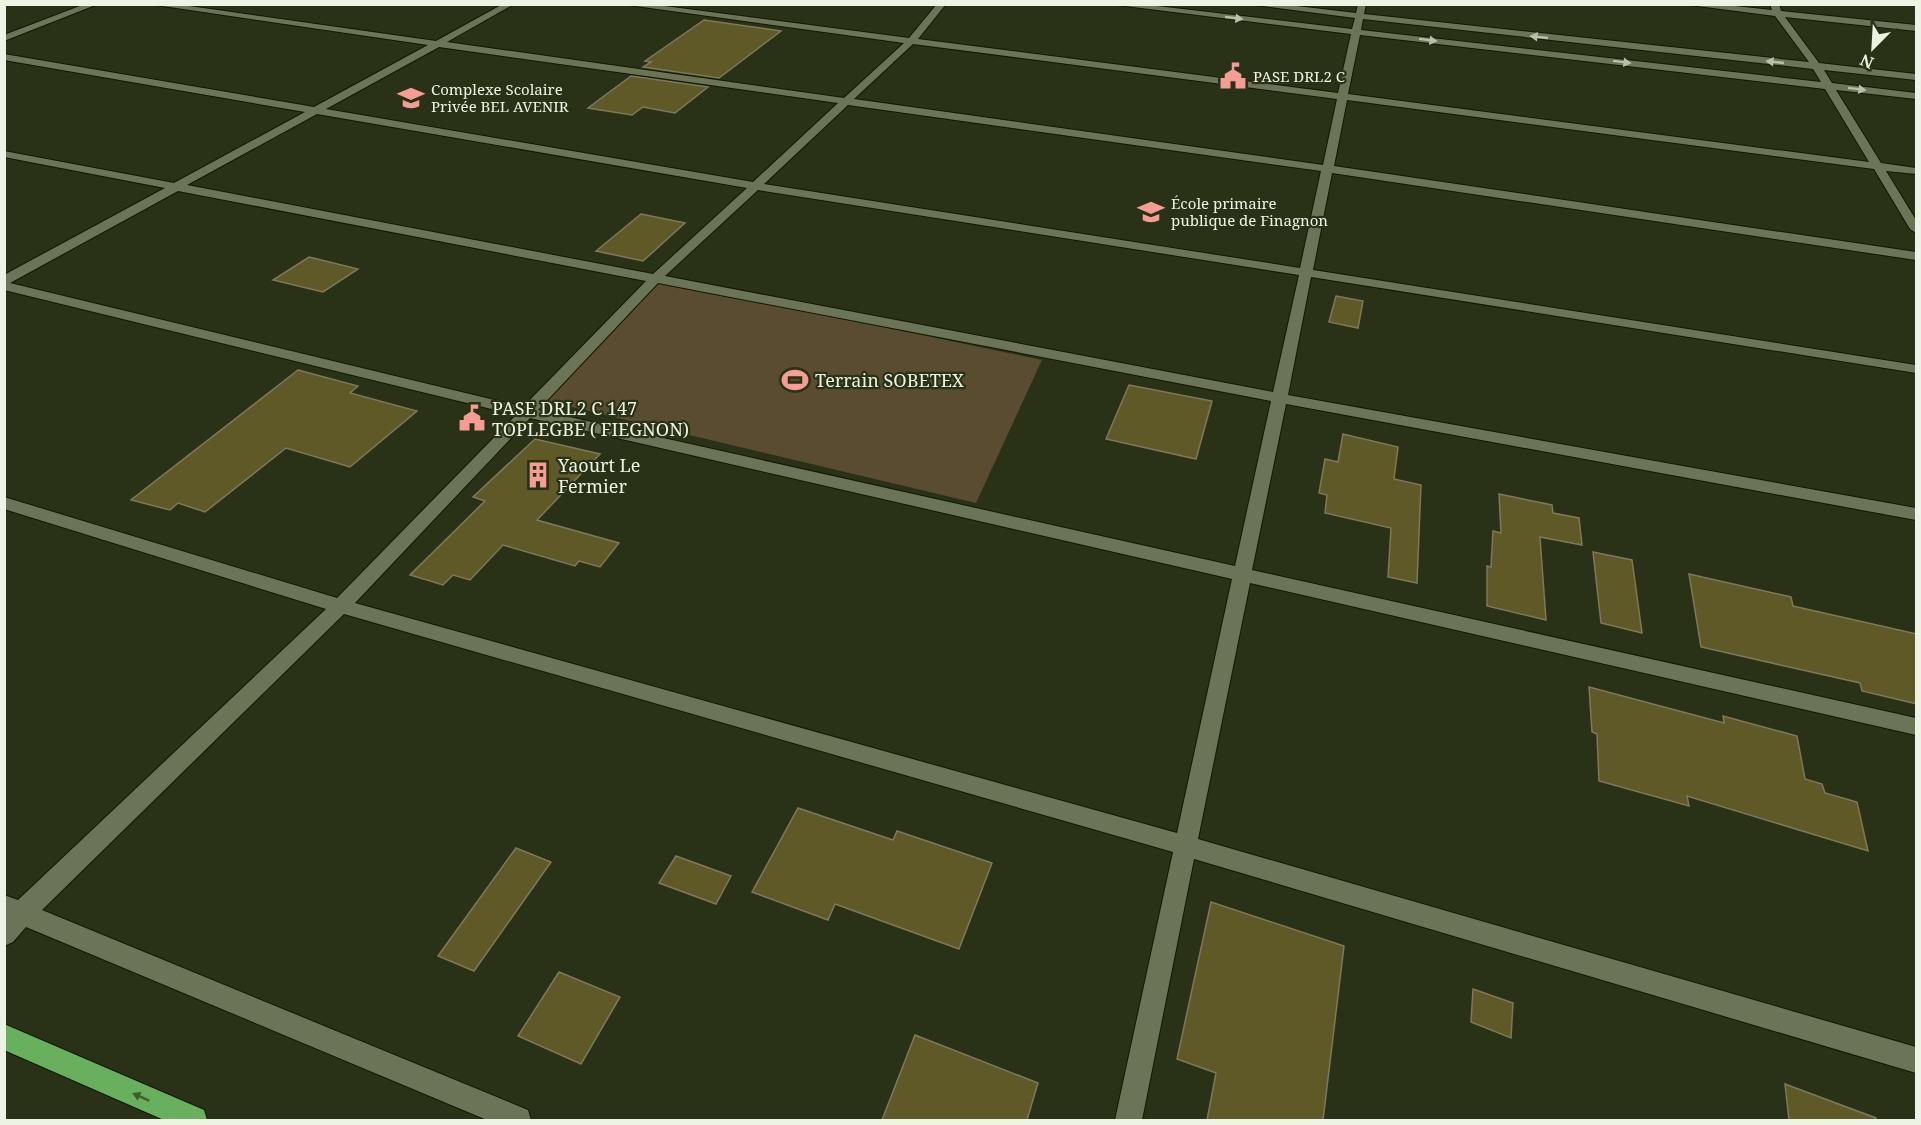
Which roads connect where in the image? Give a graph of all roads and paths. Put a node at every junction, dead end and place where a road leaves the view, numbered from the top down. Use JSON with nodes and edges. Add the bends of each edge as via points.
{"nodes":[{"id":1,"x":94,"y":4,"type":"edge"},
{"id":2,"x":153,"y":4,"type":"edge"},
{"id":3,"x":510,"y":4,"type":"edge"},
{"id":4,"x":625,"y":4,"type":"edge"},
{"id":5,"x":942,"y":4,"type":"edge"},
{"id":6,"x":1113,"y":4,"type":"edge"},
{"id":7,"x":1252,"y":4,"type":"edge"},
{"id":8,"x":1686,"y":4,"type":"edge"},
{"id":9,"x":1776,"y":9,"type":"edge"},
{"id":10,"x":1359,"y":18,"type":"edge"},
{"id":11,"x":1917,"y":28,"type":"edge"},
{"id":12,"x":4,"y":38,"type":"edge"},
{"id":13,"x":912,"y":40,"type":"junction"},
{"id":14,"x":437,"y":45,"type":"junction"},
{"id":15,"x":4,"y":57,"type":"edge"},
{"id":16,"x":1817,"y":67,"type":"junction"},
{"id":17,"x":1917,"y":78,"type":"edge"},
{"id":18,"x":1827,"y":85,"type":"junction"},
{"id":19,"x":1917,"y":96,"type":"edge"},
{"id":20,"x":1343,"y":97,"type":"junction"},
{"id":21,"x":845,"y":100,"type":"junction"},
{"id":22,"x":317,"y":110,"type":"junction"},
{"id":23,"x":4,"y":154,"type":"edge"},
{"id":24,"x":1879,"y":167,"type":"junction"},
{"id":25,"x":1328,"y":169,"type":"junction"},
{"id":26,"x":1917,"y":171,"type":"edge"},
{"id":27,"x":758,"y":186,"type":"junction"},
{"id":28,"x":176,"y":187,"type":"junction"},
{"id":29,"x":1917,"y":229,"type":"edge"},
{"id":30,"x":1917,"y":256,"type":"edge"},
{"id":31,"x":1306,"y":272,"type":"junction"},
{"id":32,"x":654,"y":280,"type":"junction"},
{"id":33,"x":4,"y":281,"type":"edge"},
{"id":34,"x":4,"y":286,"type":"edge"},
{"id":35,"x":1917,"y":369,"type":"edge"},
{"id":36,"x":1280,"y":398,"type":"junction"},
{"id":37,"x":525,"y":412,"type":"junction"},
{"id":38,"x":4,"y":503,"type":"edge"},
{"id":39,"x":1917,"y":514,"type":"edge"},
{"id":40,"x":1242,"y":575,"type":"junction"},
{"id":41,"x":341,"y":606,"type":"junction"},
{"id":42,"x":1917,"y":727,"type":"edge"},
{"id":43,"x":1186,"y":846,"type":"junction"},
{"id":44,"x":14,"y":909,"type":"edge"},
{"id":45,"x":4,"y":934,"type":"edge"},
{"id":46,"x":4,"y":1037,"type":"edge"},
{"id":47,"x":1917,"y":1060,"type":"edge"},
{"id":48,"x":194,"y":1120,"type":"edge"},
{"id":49,"x":518,"y":1120,"type":"edge"},
{"id":50,"x":1128,"y":1120,"type":"edge"}],
"edges":[{"from":1,"to":12,"type":"street"},
{"from":2,"to":14,"type":"street"},
{"from":3,"to":14,"type":"street"},
{"from":4,"to":13,"type":"street"},
{"from":5,"to":13,"type":"street"},
{"from":6,"to":10,"type":"street","one_way":true},
{"from":7,"to":10,"type":"street"},
{"from":8,"to":9,"type":"street"},
{"from":9,"to":11,"type":"street"},
{"from":9,"to":16,"type":"street"},
{"from":16,"to":10,"type":"street","one_way":true},
{"from":10,"to":18,"type":"street","one_way":true},
{"from":10,"to":20,"type":"street"},
{"from":13,"to":20,"type":"street"},
{"from":13,"to":21,"type":"street"},
{"from":14,"to":21,"type":"street"},
{"from":14,"to":22,"type":"street"},
{"from":15,"to":22,"type":"street"},
{"from":16,"to":17,"type":"street"},
{"from":16,"to":18,"type":"street"},
{"from":18,"to":19,"type":"street","one_way":true},
{"from":18,"to":24,"type":"street"},
{"from":20,"to":24,"type":"street"},
{"from":20,"to":25,"type":"street"},
{"from":21,"to":25,"type":"street"},
{"from":21,"to":27,"type":"street"},
{"from":22,"to":27,"type":"street"},
{"from":22,"to":28,"type":"street"},
{"from":23,"to":28,"type":"street"},
{"from":24,"to":26,"type":"street"},
{"from":24,"to":29,"type":"street"},
{"from":25,"to":30,"type":"street"},
{"from":25,"to":31,"type":"street"},
{"from":27,"to":31,"type":"street"},
{"from":27,"to":32,"type":"street"},
{"from":28,"to":32,"type":"street"},
{"from":28,"to":33,"type":"street"},
{"from":31,"to":35,"type":"street"},
{"from":31,"to":36,"type":"street"},
{"from":32,"to":36,"type":"street"},
{"from":32,"to":37,"type":"street"},
{"from":34,"to":37,"type":"street"},
{"from":36,"to":39,"type":"street"},
{"from":36,"to":40,"type":"street"},
{"from":37,"to":40,"type":"street"},
{"from":37,"to":41,"type":"street"},
{"from":38,"to":41,"type":"street"},
{"from":40,"to":42,"type":"street"},
{"from":40,"to":43,"type":"street"},
{"from":41,"to":43,"type":"street"},
{"from":41,"to":44,"type":"street"},
{"from":43,"to":47,"type":"street"},
{"from":43,"to":50,"type":"street"},
{"from":44,"to":45,"type":"street"},
{"from":44,"to":49,"type":"street"},
{"from":48,"to":46,"type":"highway","one_way":true}]}
